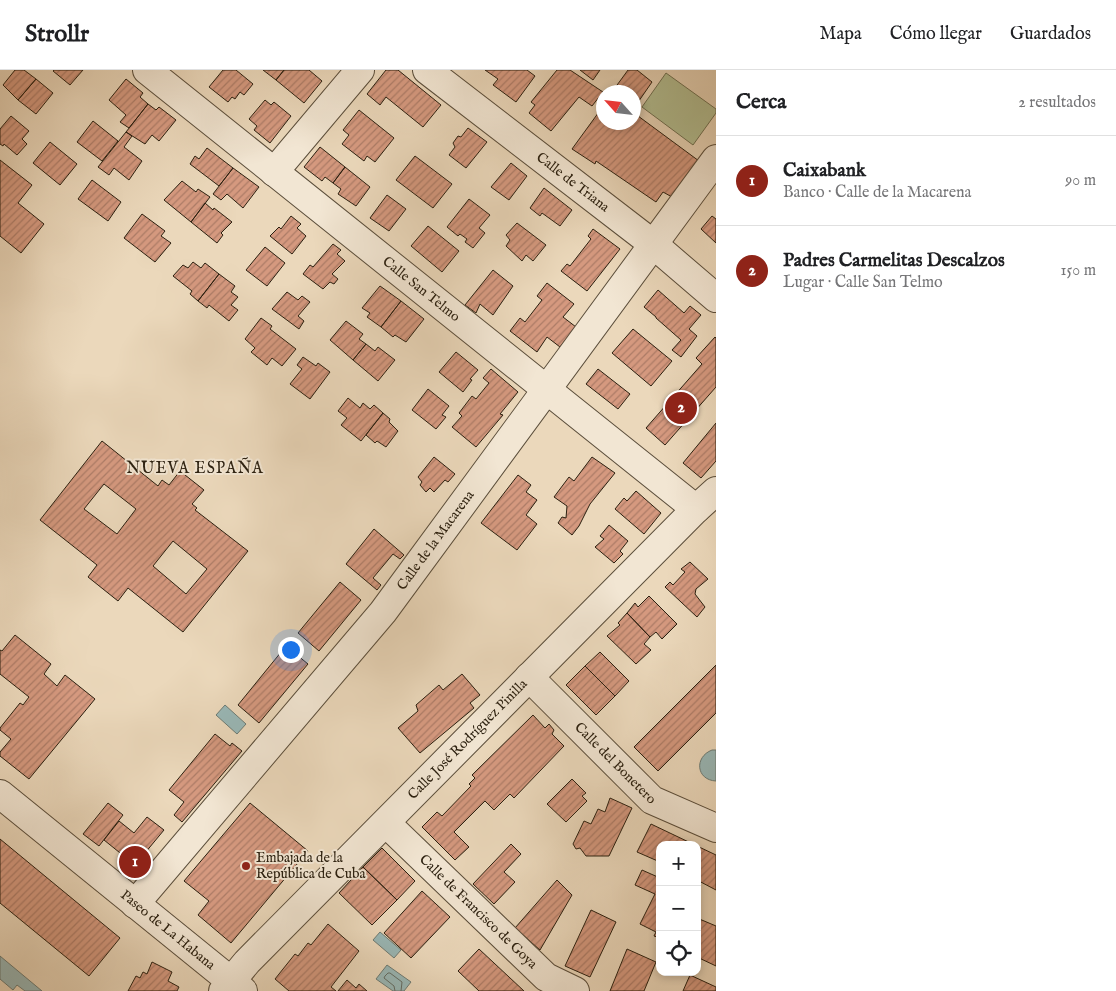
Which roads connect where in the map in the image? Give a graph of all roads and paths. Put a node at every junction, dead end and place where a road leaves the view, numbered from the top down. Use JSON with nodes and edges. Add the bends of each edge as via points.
{"nodes":[{"id":1,"x":146,"y":70,"type":"edge"},
{"id":2,"x":360,"y":70,"type":"edge"},
{"id":3,"x":427,"y":70,"type":"edge"},
{"id":4,"x":716,"y":159,"type":"edge"},
{"id":5,"x":274,"y":172,"type":"junction"},
{"id":6,"x":654,"y":244,"type":"junction"},
{"id":7,"x":716,"y":298,"type":"edge"},
{"id":8,"x":547,"y":390,"type":"junction"},
{"id":9,"x":716,"y":491,"type":"edge"},
{"id":10,"x":696,"y":509,"type":"junction"},
{"id":11,"x":529,"y":677,"type":"junction"},
{"id":12,"x":0,"y":794,"type":"edge"},
{"id":13,"x":386,"y":823,"type":"junction"},
{"id":14,"x":716,"y":828,"type":"edge"},
{"id":15,"x":135,"y":904,"type":"junction"},
{"id":16,"x":232,"y":988,"type":"edge"},
{"id":17,"x":575,"y":991,"type":"edge"}],
"edges":[{"from":1,"to":5,"type":"street","name":"Calle San Telmo"},
{"from":2,"to":5,"type":"street"},
{"from":3,"to":6,"type":"street","name":"Calle de Triana"},
{"from":4,"to":6,"type":"street","name":"Calle de la Macarena"},
{"from":5,"to":8,"type":"street","name":"Calle San Telmo"},
{"from":6,"to":7,"type":"street","name":"Calle de Triana"},
{"from":6,"to":8,"type":"street","name":"Calle de la Macarena"},
{"from":8,"to":10,"type":"street","name":"Calle San Telmo"},
{"from":8,"to":15,"type":"street","name":"Calle de la Macarena","via":[[383,612]]},
{"from":9,"to":10,"type":"street","name":"Calle José Rodríguez Pinilla"},
{"from":10,"to":11,"type":"street","name":"Calle José Rodríguez Pinilla"},
{"from":11,"to":13,"type":"street","name":"Calle José Rodríguez Pinilla"},
{"from":11,"to":14,"type":"street","name":"Calle del Bonetero","via":[[652,800]]},
{"from":12,"to":15,"type":"street","name":"Paseo de La Habana"},
{"from":13,"to":16,"type":"street","name":"Calle José Rodríguez Pinilla","via":[[247,962]]},
{"from":13,"to":17,"type":"street","name":"Calle de Francisco de Goya","via":[[546,977]]},
{"from":15,"to":16,"type":"street","name":"Paseo de La Habana"}]}
